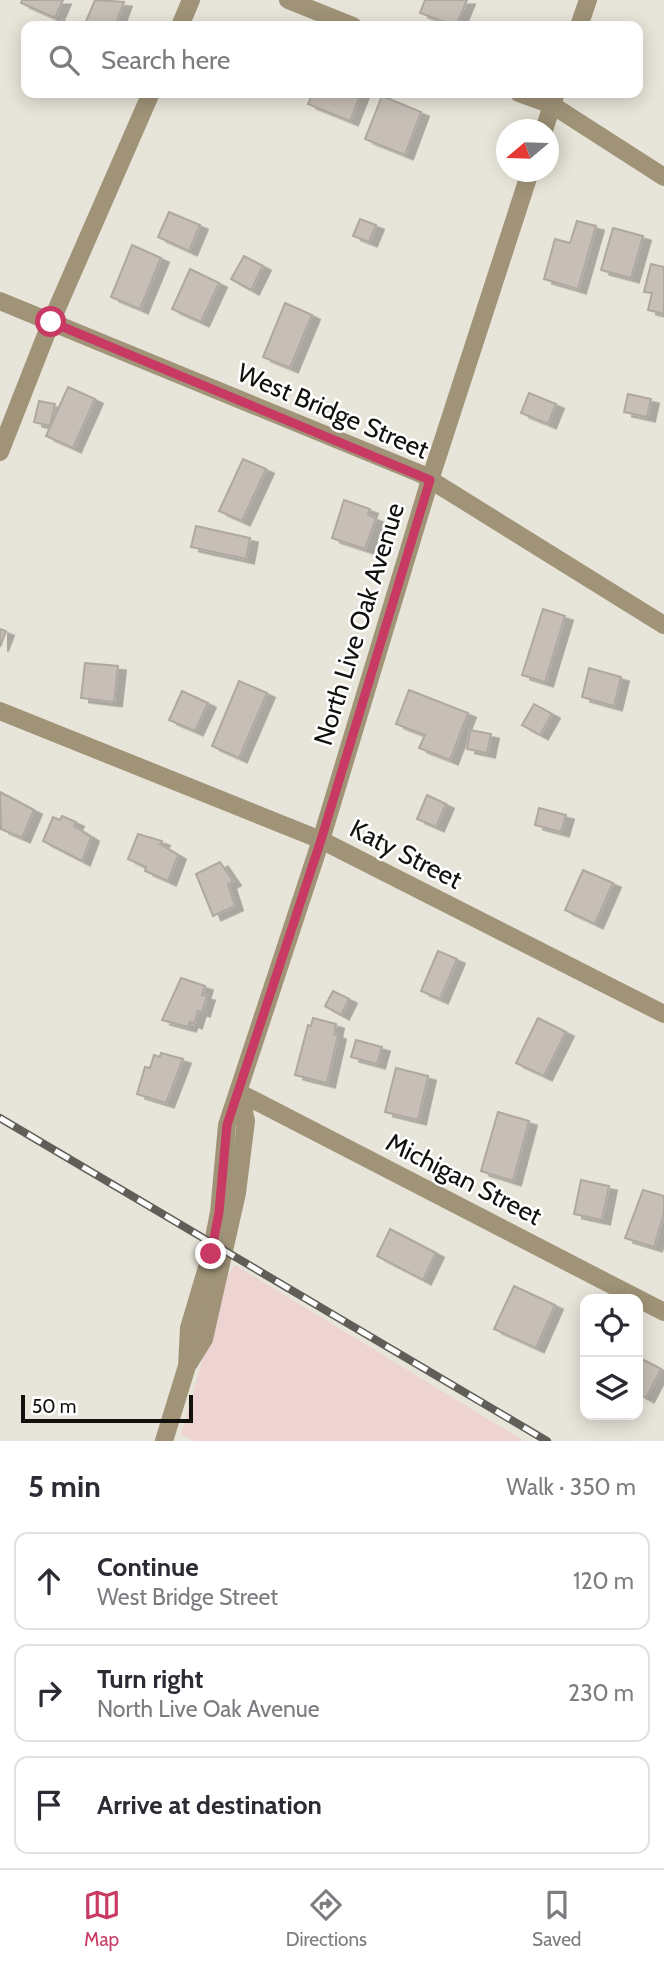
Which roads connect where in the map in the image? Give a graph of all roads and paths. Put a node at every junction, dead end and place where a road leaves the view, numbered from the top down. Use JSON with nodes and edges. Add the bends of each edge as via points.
{"nodes":[{"id":1,"x":191,"y":0,"type":"edge"},
{"id":2,"x":288,"y":0,"type":"edge"},
{"id":3,"x":588,"y":0,"type":"edge"},
{"id":4,"x":182,"y":21,"type":"edge"},
{"id":5,"x":340,"y":21,"type":"edge"},
{"id":6,"x":581,"y":21,"type":"edge"},
{"id":7,"x":149,"y":98,"type":"edge"},
{"id":8,"x":554,"y":99,"type":"edge"},
{"id":9,"x":548,"y":119,"type":"edge"},
{"id":10,"x":664,"y":177,"type":"edge"},
{"id":11,"x":527,"y":182,"type":"edge"},
{"id":12,"x":0,"y":301,"type":"edge"},
{"id":13,"x":51,"y":322,"type":"junction"},
{"id":14,"x":0,"y":452,"type":"edge"},
{"id":15,"x":430,"y":480,"type":"junction"},
{"id":16,"x":664,"y":625,"type":"edge"},
{"id":17,"x":0,"y":712,"type":"edge"},
{"id":18,"x":321,"y":840,"type":"junction"},
{"id":19,"x":664,"y":1014,"type":"edge"},
{"id":20,"x":240,"y":1093,"type":"junction"},
{"id":21,"x":664,"y":1312,"type":"edge"},
{"id":22,"x":164,"y":1441,"type":"edge"}],
"edges":[{"from":1,"to":4,"type":"street"},
{"from":2,"to":5,"type":"street"},
{"from":3,"to":6,"type":"street"},
{"from":7,"to":13,"type":"street"},
{"from":8,"to":9,"type":"street"},
{"from":8,"to":10,"type":"street"},
{"from":11,"to":15,"type":"street","name":"North Live Oak Avenue"},
{"from":12,"to":13,"type":"street","name":"West Bridge Street"},
{"from":13,"to":14,"type":"street"},
{"from":13,"to":15,"type":"street","name":"West Bridge Street"},
{"from":15,"to":16,"type":"street","name":"West Bridge Street"},
{"from":15,"to":18,"type":"street","name":"North Live Oak Avenue"},
{"from":17,"to":18,"type":"street","name":"Katy Street"},
{"from":18,"to":19,"type":"street","name":"Katy Street"},
{"from":18,"to":20,"type":"street","name":"North Live Oak Avenue"},
{"from":20,"to":21,"type":"street","name":"Michigan Street"},
{"from":20,"to":22,"type":"street","name":"North Live Oak Avenue","via":[[246,1121],[237,1193],[204,1339],[187,1366]]}]}
